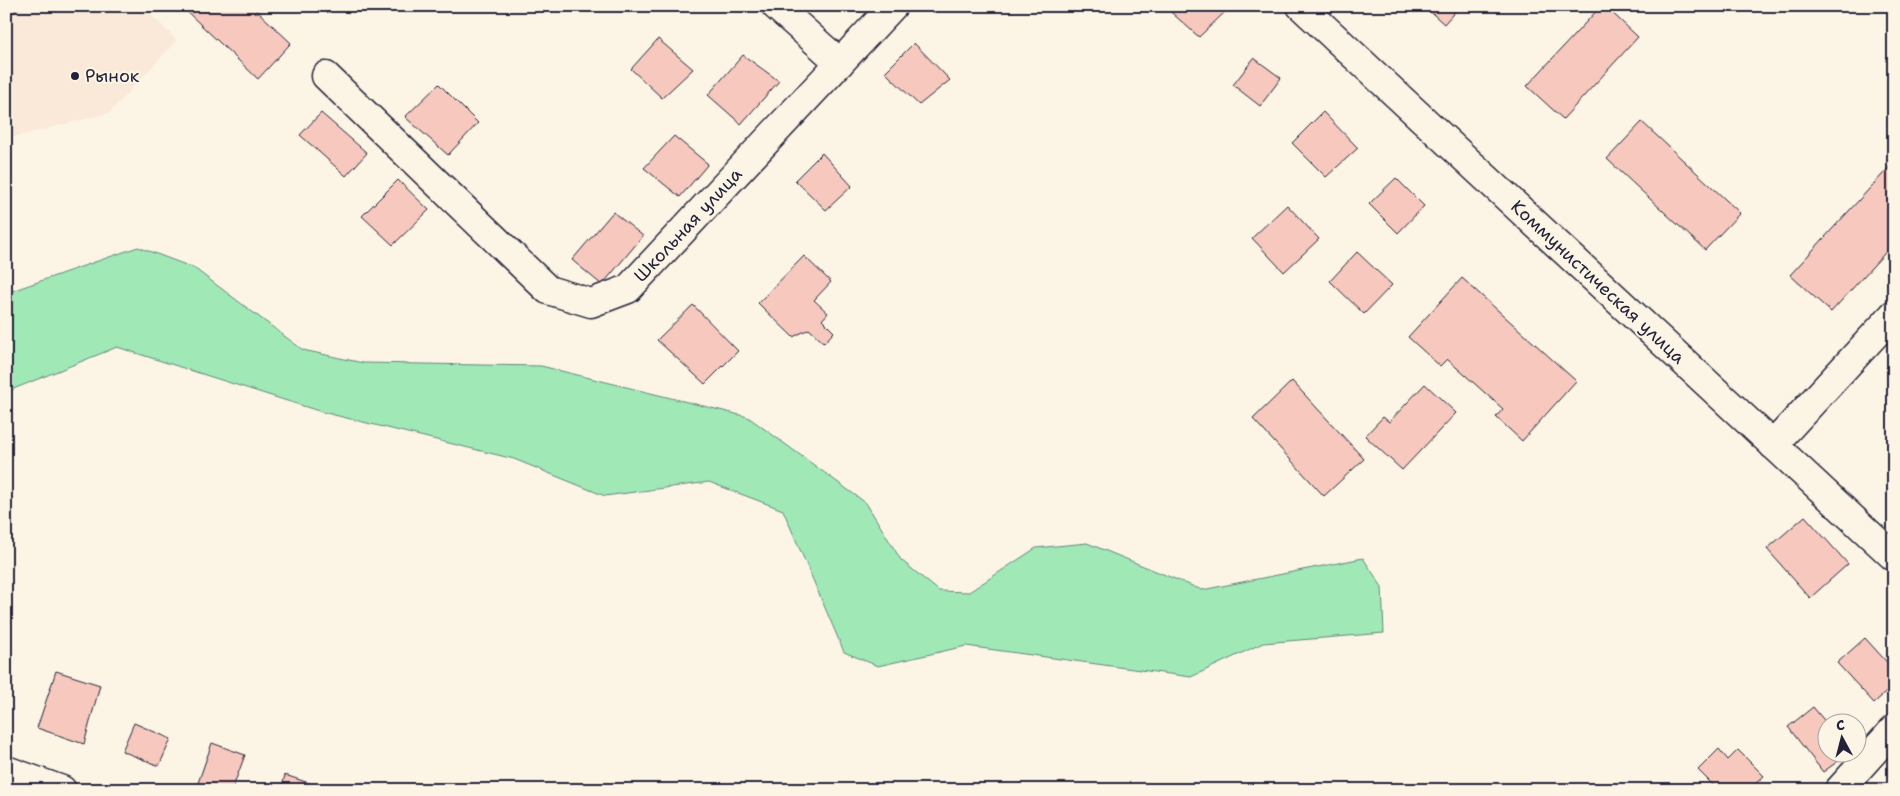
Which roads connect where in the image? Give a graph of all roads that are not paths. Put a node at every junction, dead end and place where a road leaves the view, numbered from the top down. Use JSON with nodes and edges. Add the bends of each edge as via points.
{"nodes":[{"id":1,"x":776,"y":6,"type":"edge"},
{"id":2,"x":893,"y":6,"type":"edge"},
{"id":3,"x":1301,"y":6,"type":"edge"},
{"id":4,"x":840,"y":63,"type":"junction"},
{"id":5,"x":326,"y":76,"type":"dead end"},
{"id":6,"x":1894,"y":314,"type":"edge"},
{"id":7,"x":1773,"y":445,"type":"junction"},
{"id":8,"x":1894,"y":557,"type":"edge"},
{"id":9,"x":1894,"y":729,"type":"edge"},
{"id":10,"x":6,"y":770,"type":"edge"},
{"id":11,"x":62,"y":790,"type":"edge"},
{"id":12,"x":1839,"y":790,"type":"edge"}],
"edges":[{"from":1,"to":4,"type":"street"},
{"from":2,"to":4,"type":"street","name":"Школьная улица"},
{"from":3,"to":7,"type":"street","name":"Коммунистическая улица"},
{"from":4,"to":5,"type":"street","name":"Школьная улица","via":[[628,289],[591,303],[548,290]]},
{"from":6,"to":7,"type":"street"},
{"from":7,"to":8,"type":"street","name":"Коммунистическая улица"},
{"from":9,"to":12,"type":"street"},
{"from":10,"to":11,"type":"street"}]}
